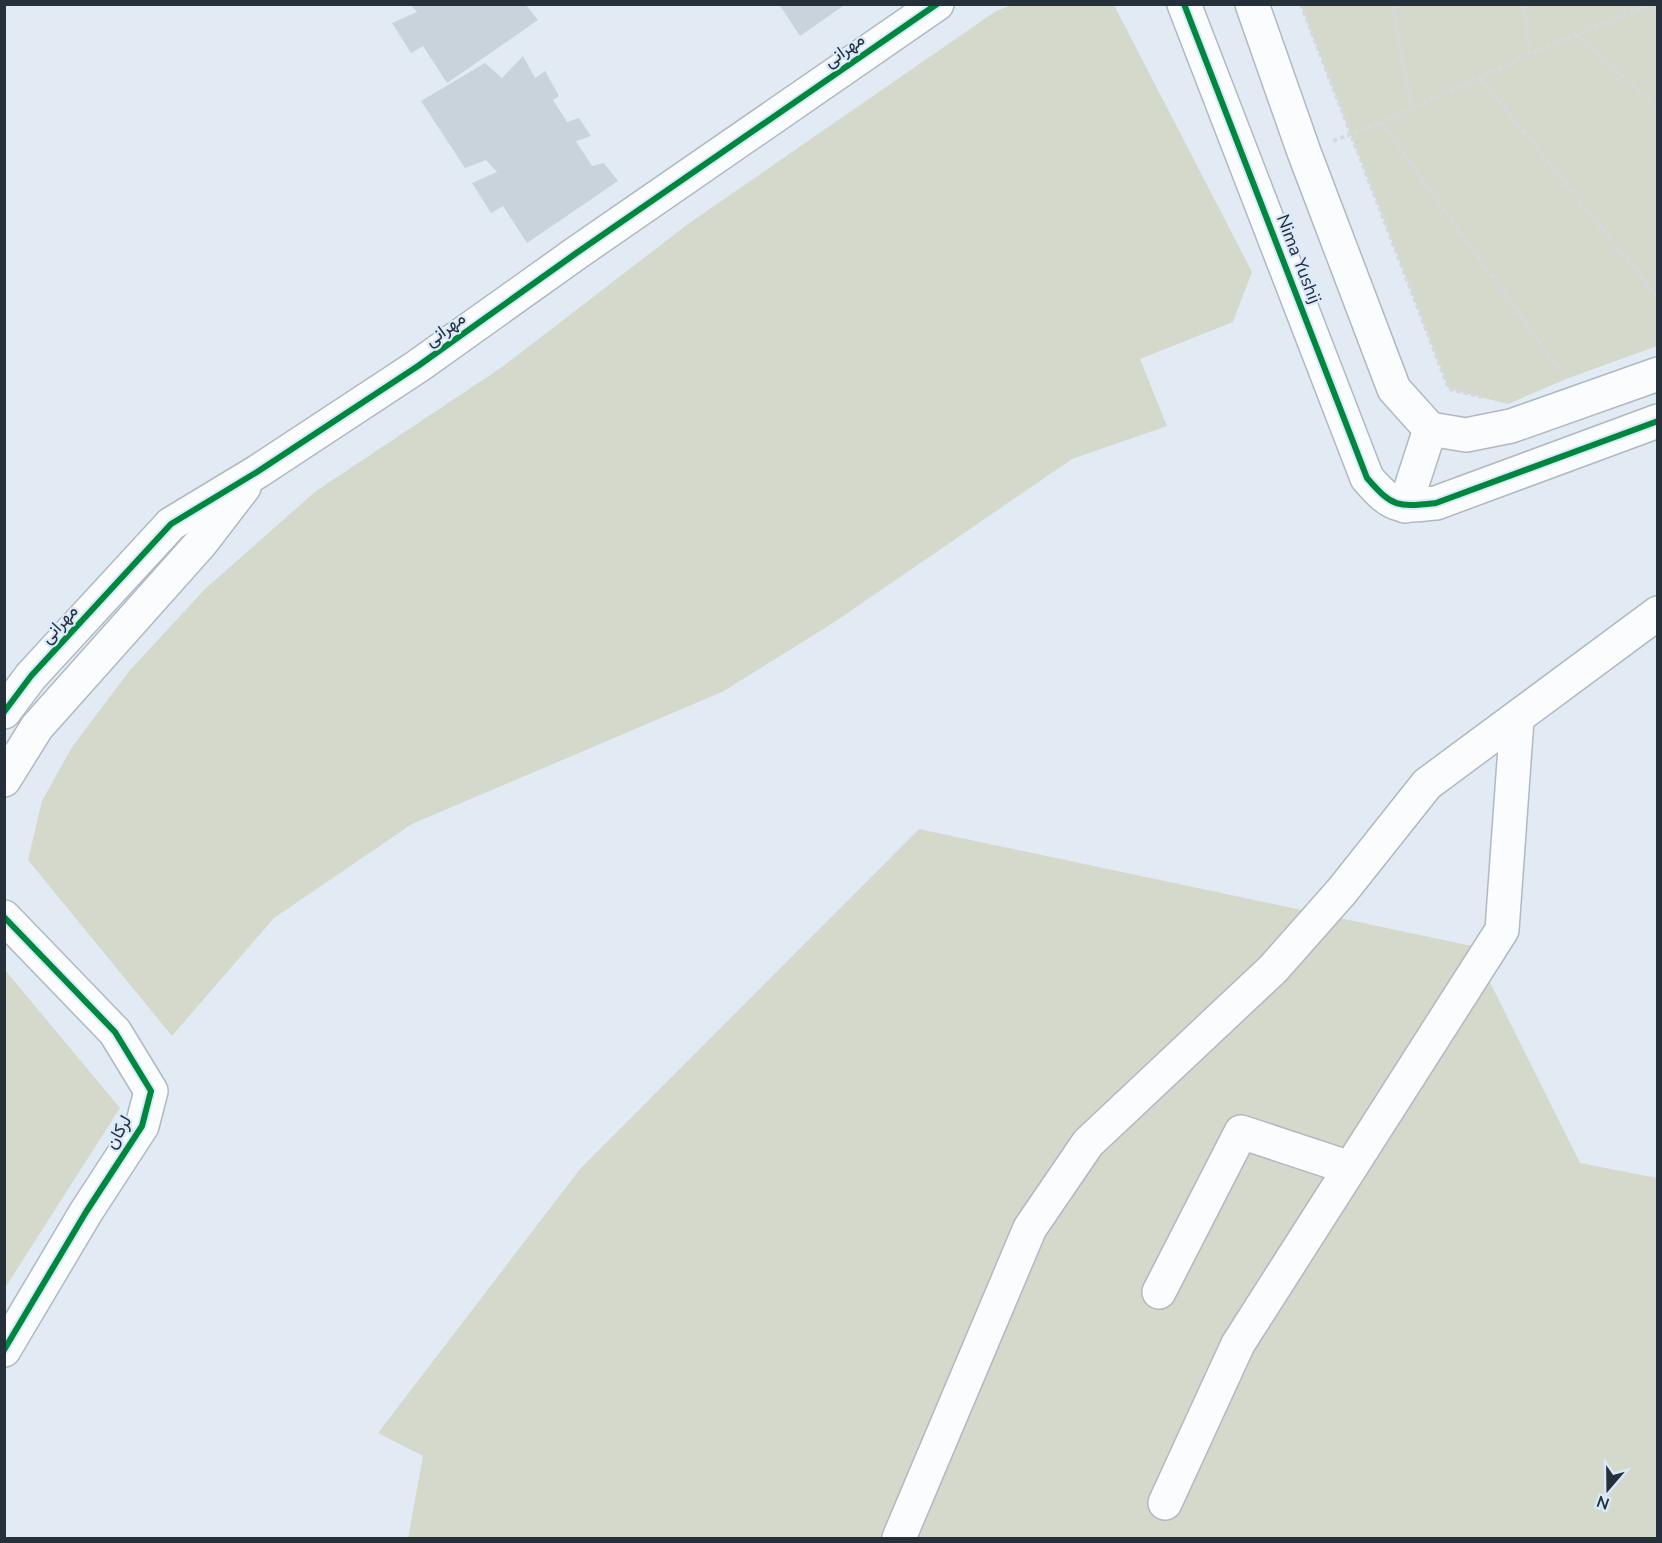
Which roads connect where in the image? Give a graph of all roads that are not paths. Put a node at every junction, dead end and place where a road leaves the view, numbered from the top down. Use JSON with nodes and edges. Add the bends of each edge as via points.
{"nodes":[{"id":1,"x":937,"y":4,"type":"edge"},
{"id":2,"x":1252,"y":4,"type":"edge"},
{"id":3,"x":1182,"y":6,"type":"edge"},
{"id":4,"x":1658,"y":374,"type":"edge"},
{"id":5,"x":1658,"y":421,"type":"edge"},
{"id":6,"x":1430,"y":429,"type":"junction"},
{"id":7,"x":257,"y":472,"type":"junction"},
{"id":8,"x":1405,"y":507,"type":"junction"},
{"id":9,"x":1658,"y":613,"type":"edge"},
{"id":10,"x":4,"y":712,"type":"edge"},
{"id":11,"x":1516,"y":719,"type":"junction"},
{"id":12,"x":4,"y":780,"type":"edge"},
{"id":13,"x":4,"y":917,"type":"edge"},
{"id":14,"x":1350,"y":1168,"type":"junction"},
{"id":15,"x":1159,"y":1292,"type":"dead end"},
{"id":16,"x":4,"y":1350,"type":"edge"},
{"id":17,"x":1165,"y":1503,"type":"dead end"},
{"id":18,"x":899,"y":1539,"type":"edge"}],
"edges":[{"from":1,"to":7,"type":"street","name":"مهرانی","via":[[418,366]]},
{"from":2,"to":6,"type":"street","via":[[1394,389]]},
{"from":3,"to":8,"type":"street","name":"Nima Yushij","via":[[1367,478],[1386,499]]},
{"from":4,"to":6,"type":"street","via":[[1511,426],[1466,435]]},
{"from":5,"to":8,"type":"street","via":[[1436,503]]},
{"from":6,"to":8,"type":"street"},
{"from":7,"to":10,"type":"street","name":"مهرانی","via":[[171,524],[31,676]]},
{"from":7,"to":12,"type":"street","name":"مهرانی","via":[[201,543],[37,727]]},
{"from":9,"to":11,"type":"street"},
{"from":11,"to":14,"type":"street","via":[[1503,930]]},
{"from":11,"to":18,"type":"street","via":[[1427,784],[1342,891],[1273,969],[1088,1143],[1030,1228]]},
{"from":13,"to":16,"type":"street","name":"لرکان","via":[[115,1032],[151,1091],[142,1126]]},
{"from":14,"to":15,"type":"street","via":[[1241,1132]]},
{"from":14,"to":17,"type":"street","via":[[1238,1344]]}]}
